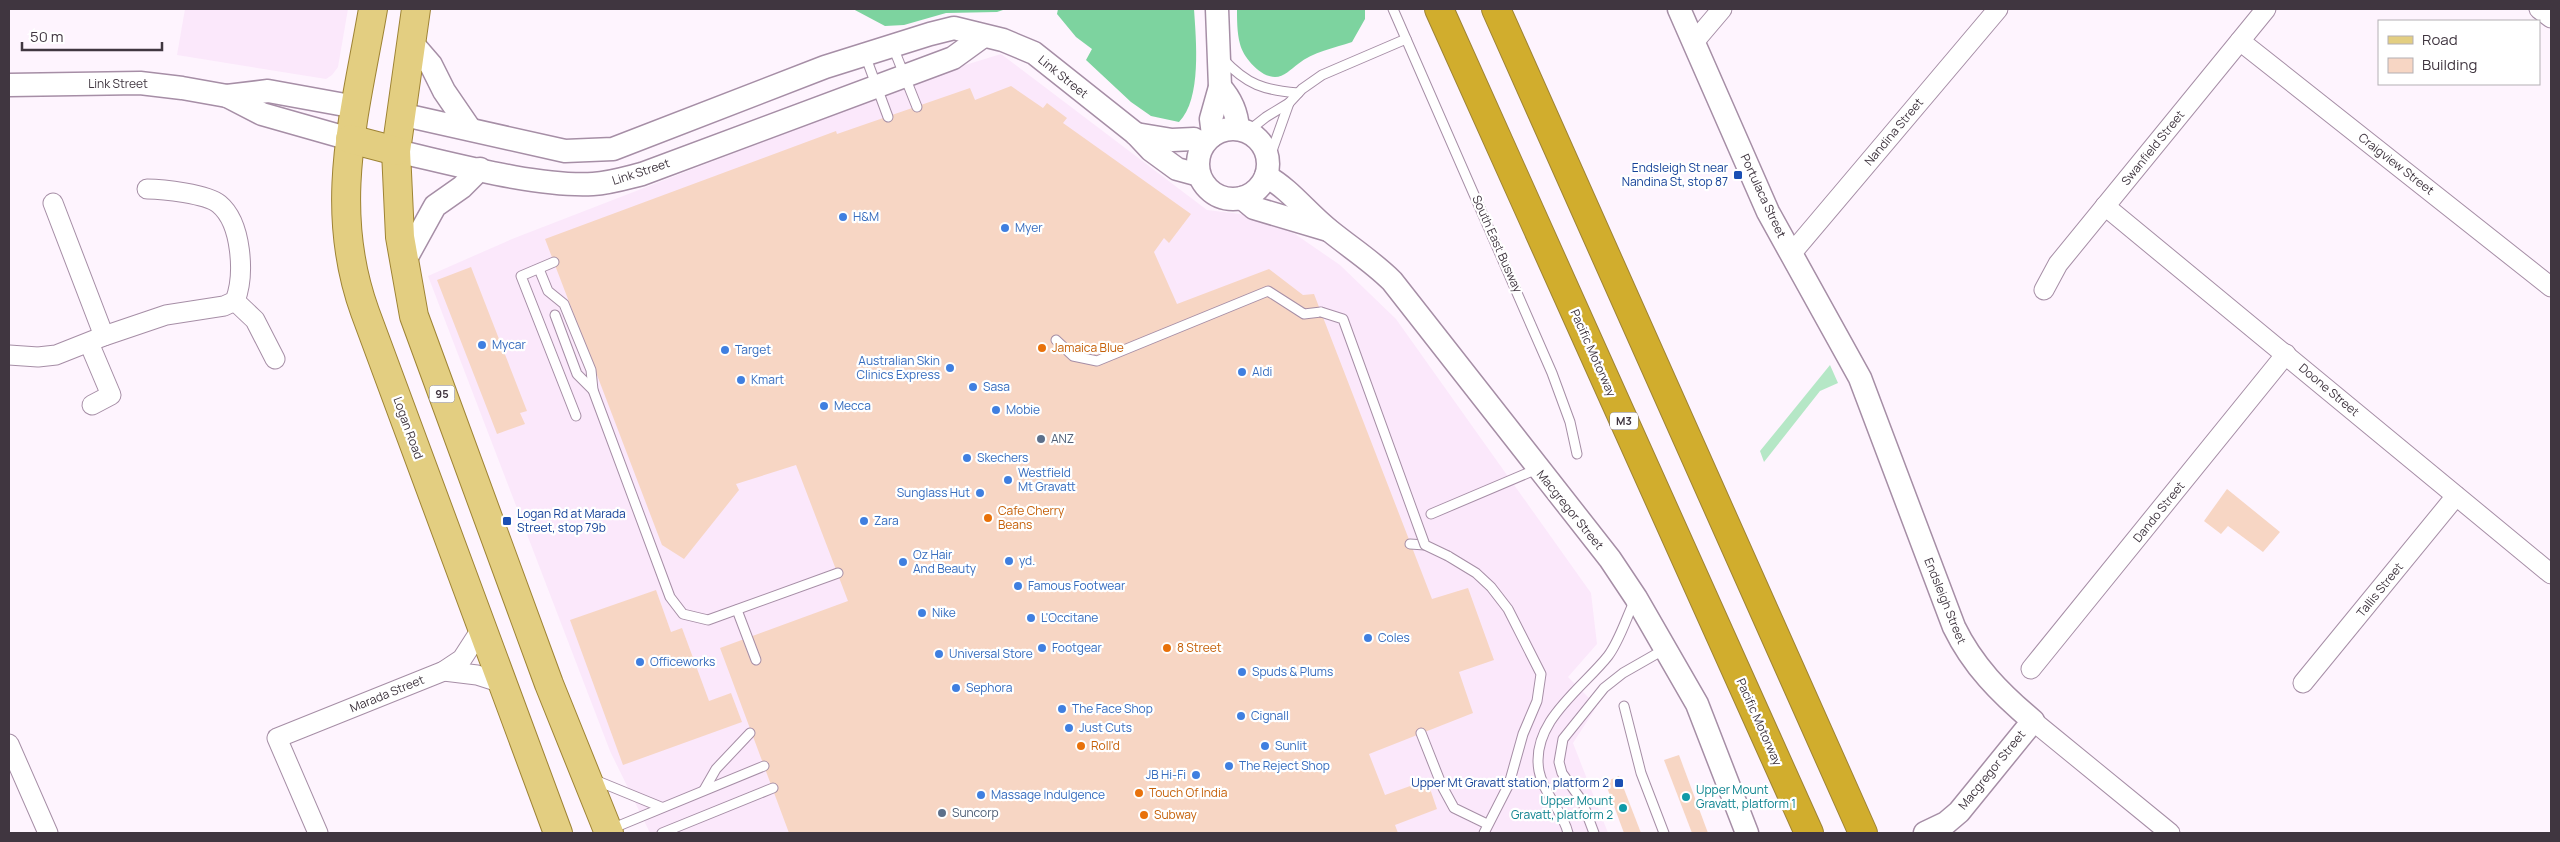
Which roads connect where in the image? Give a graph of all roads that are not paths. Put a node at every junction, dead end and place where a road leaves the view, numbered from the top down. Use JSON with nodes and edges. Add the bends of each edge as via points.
{"nodes":[{"id":1,"x":373,"y":9,"type":"edge"},
{"id":2,"x":416,"y":9,"type":"edge"},
{"id":3,"x":1216,"y":9,"type":"edge"},
{"id":4,"x":1393,"y":9,"type":"edge"},
{"id":5,"x":1439,"y":9,"type":"edge"},
{"id":6,"x":1496,"y":9,"type":"edge"},
{"id":7,"x":1678,"y":9,"type":"edge"},
{"id":8,"x":1722,"y":9,"type":"edge"},
{"id":9,"x":1998,"y":9,"type":"edge"},
{"id":10,"x":2266,"y":9,"type":"edge"},
{"id":11,"x":2539,"y":9,"type":"edge"},
{"id":12,"x":2551,"y":18,"type":"edge"},
{"id":13,"x":982,"y":37,"type":"junction"},
{"id":14,"x":1406,"y":39,"type":"junction"},
{"id":15,"x":2240,"y":41,"type":"junction"},
{"id":16,"x":1694,"y":42,"type":"junction"},
{"id":17,"x":412,"y":43,"type":"junction"},
{"id":18,"x":892,"y":46,"type":"junction"},
{"id":19,"x":864,"y":54,"type":"junction"},
{"id":20,"x":1221,"y":57,"type":"junction"},
{"id":21,"x":905,"y":76,"type":"junction"},
{"id":22,"x":876,"y":85,"type":"junction"},
{"id":23,"x":9,"y":86,"type":"edge"},
{"id":24,"x":1220,"y":87,"type":"junction"},
{"id":25,"x":1298,"y":93,"type":"junction"},
{"id":26,"x":227,"y":96,"type":"junction"},
{"id":27,"x":1290,"y":103,"type":"junction"},
{"id":28,"x":356,"y":107,"type":"junction"},
{"id":29,"x":917,"y":107,"type":"dead end"},
{"id":30,"x":400,"y":114,"type":"junction"},
{"id":31,"x":888,"y":117,"type":"dead end"},
{"id":32,"x":470,"y":129,"type":"junction"},
{"id":33,"x":1243,"y":130,"type":"junction"},
{"id":34,"x":1136,"y":134,"type":"junction"},
{"id":35,"x":350,"y":139,"type":"junction"},
{"id":36,"x":1208,"y":139,"type":"junction"},
{"id":37,"x":396,"y":151,"type":"junction"},
{"id":38,"x":1266,"y":165,"type":"junction"},
{"id":39,"x":480,"y":169,"type":"junction"},
{"id":40,"x":1199,"y":175,"type":"junction"},
{"id":41,"x":147,"y":189,"type":"dead end"},
{"id":42,"x":1242,"y":198,"type":"junction"},
{"id":43,"x":53,"y":203,"type":"dead end"},
{"id":44,"x":2105,"y":206,"type":"junction"},
{"id":45,"x":1329,"y":230,"type":"junction"},
{"id":46,"x":1791,"y":254,"type":"junction"},
{"id":47,"x":554,"y":262,"type":"dead end"},
{"id":48,"x":403,"y":264,"type":"junction"},
{"id":49,"x":539,"y":269,"type":"junction"},
{"id":50,"x":2551,"y":287,"type":"edge"},
{"id":51,"x":2044,"y":290,"type":"dead end"},
{"id":52,"x":235,"y":302,"type":"junction"},
{"id":53,"x":554,"y":315,"type":"dead end"},
{"id":54,"x":97,"y":339,"type":"junction"},
{"id":55,"x":1056,"y":340,"type":"dead end"},
{"id":56,"x":2286,"y":354,"type":"junction"},
{"id":57,"x":9,"y":355,"type":"edge"},
{"id":58,"x":275,"y":359,"type":"dead end"},
{"id":59,"x":1860,"y":378,"type":"joint"},
{"id":60,"x":593,"y":390,"type":"junction"},
{"id":61,"x":92,"y":405,"type":"dead end"},
{"id":62,"x":576,"y":416,"type":"dead end"},
{"id":63,"x":1577,"y":454,"type":"dead end"},
{"id":64,"x":1538,"y":469,"type":"junction"},
{"id":65,"x":2456,"y":496,"type":"junction"},
{"id":66,"x":1431,"y":514,"type":"dead end"},
{"id":67,"x":1410,"y":544,"type":"dead end"},
{"id":68,"x":1425,"y":545,"type":"junction"},
{"id":69,"x":838,"y":573,"type":"dead end"},
{"id":70,"x":2551,"y":574,"type":"edge"},
{"id":71,"x":1636,"y":598,"type":"junction"},
{"id":72,"x":737,"y":610,"type":"junction"},
{"id":73,"x":482,"y":628,"type":"junction"},
{"id":74,"x":1665,"y":648,"type":"junction"},
{"id":75,"x":756,"y":660,"type":"dead end"},
{"id":76,"x":2031,"y":669,"type":"dead end"},
{"id":77,"x":444,"y":671,"type":"junction"},
{"id":78,"x":502,"y":683,"type":"junction"},
{"id":79,"x":2304,"y":683,"type":"dead end"},
{"id":80,"x":1624,"y":706,"type":"dead end"},
{"id":81,"x":2032,"y":721,"type":"junction"},
{"id":82,"x":750,"y":733,"type":"dead end"},
{"id":83,"x":1421,"y":733,"type":"dead end"},
{"id":84,"x":9,"y":744,"type":"edge"},
{"id":85,"x":764,"y":766,"type":"dead end"},
{"id":86,"x":586,"y":776,"type":"junction"},
{"id":87,"x":773,"y":788,"type":"dead end"},
{"id":88,"x":704,"y":790,"type":"junction"},
{"id":89,"x":661,"y":807,"type":"junction"},
{"id":90,"x":1487,"y":824,"type":"junction"},
{"id":91,"x":682,"y":829,"type":"edge"},
{"id":92,"x":606,"y":832,"type":"edge"},
{"id":93,"x":48,"y":833,"type":"edge"},
{"id":94,"x":318,"y":833,"type":"edge"},
{"id":95,"x":558,"y":833,"type":"edge"},
{"id":96,"x":662,"y":833,"type":"edge"},
{"id":97,"x":1484,"y":833,"type":"edge"},
{"id":98,"x":1568,"y":833,"type":"edge"},
{"id":99,"x":1594,"y":833,"type":"edge"},
{"id":100,"x":1664,"y":833,"type":"edge"},
{"id":101,"x":1748,"y":833,"type":"edge"},
{"id":102,"x":1809,"y":833,"type":"edge"},
{"id":103,"x":1862,"y":833,"type":"edge"},
{"id":104,"x":1925,"y":833,"type":"edge"},
{"id":105,"x":2170,"y":833,"type":"edge"}],
"edges":[{"from":1,"to":28,"type":"main road","name":"Logan Road"},
{"from":2,"to":17,"type":"main road","number":"95"},
{"from":3,"to":20,"type":"street"},
{"from":4,"to":14,"type":"lane","name":"South East Busway"},
{"from":5,"to":102,"type":"highway","name":"Pacific Motorway","number":"M3"},
{"from":6,"to":103,"type":"highway"},
{"from":7,"to":16,"type":"street","name":"Portulaca Street"},
{"from":8,"to":16,"type":"street"},
{"from":9,"to":46,"type":"street","name":"Nandina Street"},
{"from":10,"to":15,"type":"street","name":"Swanfield Street"},
{"from":11,"to":12,"type":"street"},
{"from":13,"to":18,"type":"street","name":"Link Street","via":[[954,28]]},
{"from":13,"to":21,"type":"street","name":"Link Street","via":[[954,58]]},
{"from":13,"to":34,"type":"street","name":"Link Street","via":[[1003,40],[1034,53]]},
{"from":14,"to":25,"type":"lane","via":[[1340,66]]},
{"from":14,"to":63,"type":"lane","name":"South East Busway","via":[[1552,373],[1570,422]]},
{"from":15,"to":44,"type":"street","name":"Swanfield Street"},
{"from":15,"to":50,"type":"street","name":"Craigview Street"},
{"from":16,"to":46,"type":"street","name":"Portulaca Street","via":[[1768,212]]},
{"from":17,"to":30,"type":"main road","number":"95"},
{"from":17,"to":32,"type":"street","via":[[432,65],[444,91]]},
{"from":18,"to":19,"type":"street","name":"Link Street"},
{"from":18,"to":21,"type":"lane"},
{"from":19,"to":22,"type":"lane"},
{"from":19,"to":32,"type":"street","name":"Link Street","via":[[613,149],[565,150]]},
{"from":20,"to":24,"type":"street"},
{"from":20,"to":25,"type":"lane","via":[[1249,83],[1267,90]]},
{"from":21,"to":22,"type":"street","name":"Link Street"},
{"from":21,"to":29,"type":"lane"},
{"from":22,"to":31,"type":"lane"},
{"from":22,"to":39,"type":"street","name":"Link Street","via":[[614,182],[569,183]]},
{"from":23,"to":26,"type":"street","name":"Link Street","via":[[140,83]]},
{"from":24,"to":33,"type":"street","via":[[1229,98]]},
{"from":24,"to":36,"type":"street"},
{"from":25,"to":27,"type":"lane"},
{"from":26,"to":28,"type":"street","name":"Link Street","via":[[268,91]]},
{"from":26,"to":35,"type":"street","name":"Link Street","via":[[262,114]]},
{"from":27,"to":33,"type":"lane"},
{"from":27,"to":38,"type":"lane"},
{"from":28,"to":30,"type":"main road","name":"Link Street"},
{"from":28,"to":35,"type":"main road","name":"Logan Road"},
{"from":30,"to":32,"type":"street","name":"Link Street"},
{"from":30,"to":37,"type":"main road","number":"95"},
{"from":33,"to":36,"type":"street","via":[[1230,129]]},
{"from":33,"to":38,"type":"street","via":[[1256,138]]},
{"from":34,"to":36,"type":"street","name":"Link Street","via":[[1172,140]]},
{"from":34,"to":40,"type":"street","name":"Link Street","via":[[1177,169]]},
{"from":35,"to":37,"type":"main road","name":"Link Street"},
{"from":35,"to":73,"type":"main road","name":"Logan Road","via":[[345,216],[356,288]]},
{"from":36,"to":40,"type":"street","via":[[1198,159]]},
{"from":37,"to":39,"type":"street","name":"Link Street"},
{"from":37,"to":48,"type":"main road","number":"95"},
{"from":38,"to":42,"type":"street","via":[[1253,193]]},
{"from":38,"to":45,"type":"street","name":"Macgregor Street"},
{"from":39,"to":48,"type":"street","via":[[435,206]]},
{"from":40,"to":42,"type":"street","via":[[1204,185],[1221,197]]},
{"from":41,"to":52,"type":"street","via":[[208,199],[217,202],[227,213],[241,253]]},
{"from":42,"to":45,"type":"street","name":"Macgregor Street","via":[[1254,208]]},
{"from":43,"to":54,"type":"street"},
{"from":44,"to":51,"type":"street","name":"Swanfield Street","via":[[2058,264]]},
{"from":44,"to":56,"type":"street","name":"Doone Street"},
{"from":45,"to":64,"type":"street","name":"Macgregor Street","via":[[1392,281]]},
{"from":46,"to":59,"type":"street","name":"Portulaca Street"},
{"from":47,"to":49,"type":"lane"},
{"from":48,"to":86,"type":"main road","number":"95","via":[[414,316],[427,355]]},
{"from":49,"to":60,"type":"lane","via":[[548,291],[564,304],[591,370]]},
{"from":49,"to":62,"type":"lane","via":[[521,276]]},
{"from":52,"to":54,"type":"street","via":[[166,316]]},
{"from":52,"to":58,"type":"street","via":[[255,320]]},
{"from":53,"to":60,"type":"lane","via":[[577,374]]},
{"from":54,"to":57,"type":"street","via":[[56,355]]},
{"from":54,"to":61,"type":"street","via":[[111,395]]},
{"from":55,"to":68,"type":"lane","bridge":true,"via":[[1073,356],[1097,361],[1268,291],[1304,314],[1321,312],[1343,320]]},
{"from":56,"to":65,"type":"street","name":"Doone Street"},
{"from":56,"to":76,"type":"street","name":"Dando Street"},
{"from":59,"to":81,"type":"street","name":"Endsleigh Street","via":[[1966,651],[1996,689]]},
{"from":60,"to":72,"type":"lane","via":[[670,597],[683,614],[708,620]]},
{"from":64,"to":66,"type":"lane"},
{"from":64,"to":71,"type":"street","name":"Macgregor Street","via":[[1610,559]]},
{"from":65,"to":70,"type":"street","name":"Doone Street"},
{"from":65,"to":79,"type":"street","name":"Tallis Street"},
{"from":67,"to":68,"type":"lane"},
{"from":68,"to":90,"type":"lane","bridge":true,"via":[[1476,573],[1491,587],[1508,609],[1541,674],[1537,701],[1523,734],[1509,784],[1502,802]]},
{"from":69,"to":72,"type":"lane"},
{"from":71,"to":74,"type":"street","name":"Macgregor Street"},
{"from":71,"to":98,"type":"lane","via":[[1607,656],[1568,697],[1541,742],[1539,772]]},
{"from":72,"to":75,"type":"lane"},
{"from":73,"to":77,"type":"street","name":"Marada Street","via":[[462,658]]},
{"from":73,"to":78,"type":"main road","name":"Logan Road"},
{"from":74,"to":99,"type":"lane","via":[[1604,688],[1563,738],[1559,762],[1562,773],[1582,801]]},
{"from":74,"to":101,"type":"street","name":"Macgregor Street","via":[[1697,704]]},
{"from":77,"to":78,"type":"street","via":[[477,674]]},
{"from":77,"to":94,"type":"street","name":"Marada Street","via":[[277,738]]},
{"from":78,"to":95,"type":"main road","name":"Logan Road"},
{"from":80,"to":100,"type":"lane","via":[[1641,773]]},
{"from":81,"to":104,"type":"street","name":"Macgregor Street","via":[[1958,812],[1946,823]]},
{"from":81,"to":105,"type":"street","name":"Endsleigh Street"},
{"from":82,"to":88,"type":"lane","via":[[716,769]]},
{"from":83,"to":90,"type":"lane","via":[[1454,808]]},
{"from":84,"to":93,"type":"street"},
{"from":85,"to":88,"type":"lane"},
{"from":86,"to":89,"type":"lane"},
{"from":86,"to":92,"type":"main road","number":"95"},
{"from":87,"to":91,"type":"lane"},
{"from":88,"to":89,"type":"lane"},
{"from":89,"to":92,"type":"lane"},
{"from":90,"to":97,"type":"lane"},
{"from":91,"to":96,"type":"lane"}]}
